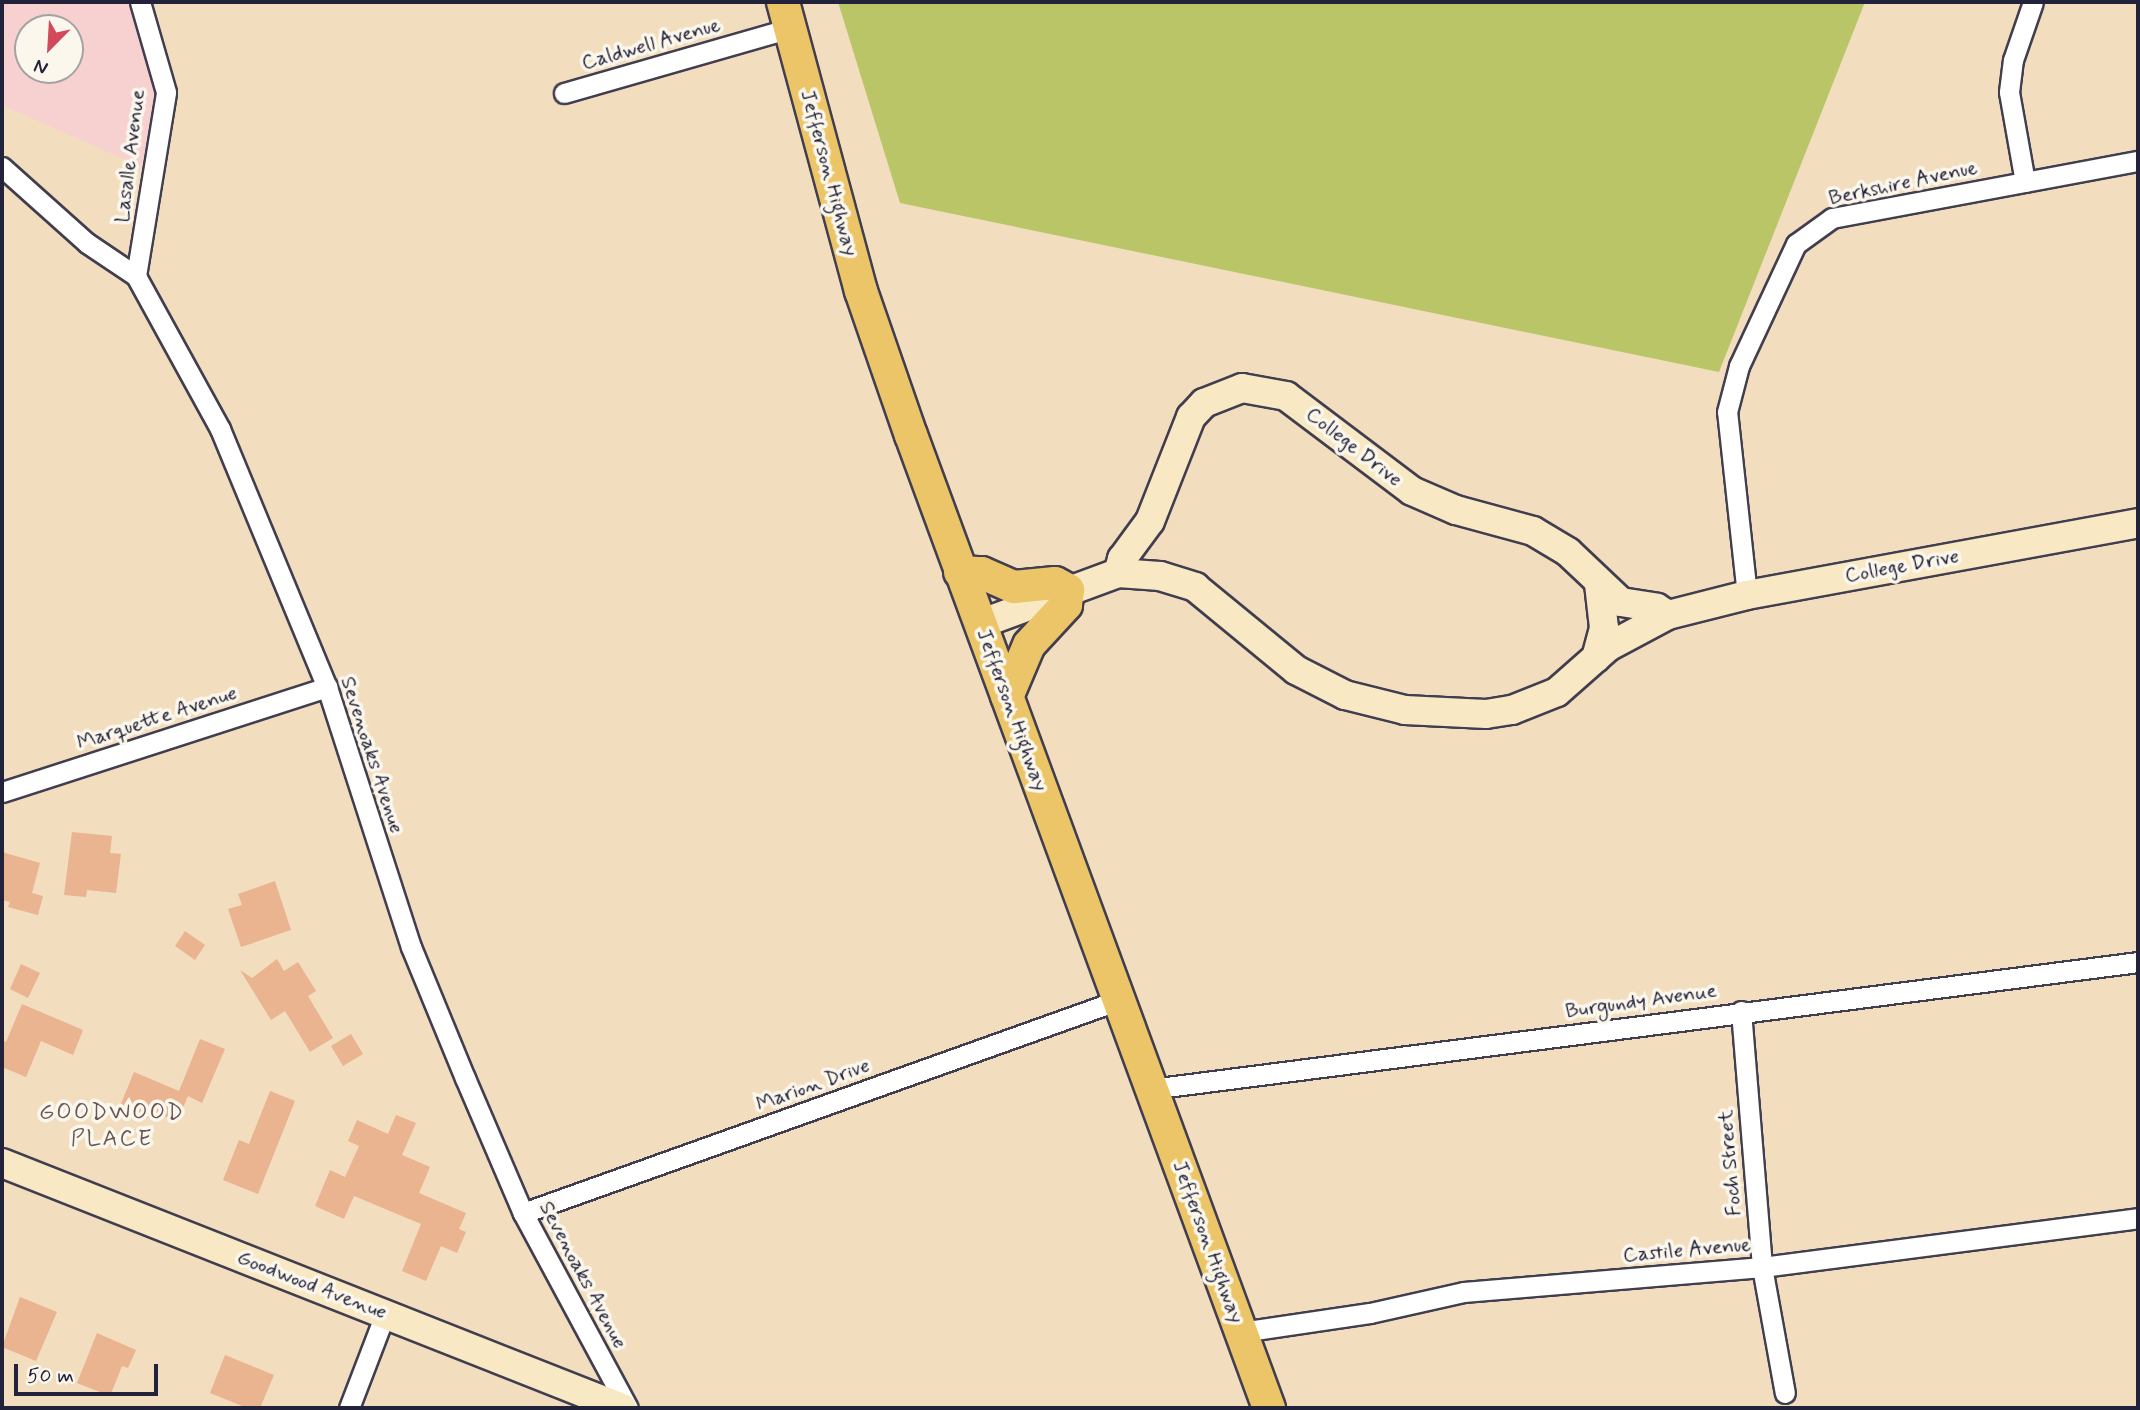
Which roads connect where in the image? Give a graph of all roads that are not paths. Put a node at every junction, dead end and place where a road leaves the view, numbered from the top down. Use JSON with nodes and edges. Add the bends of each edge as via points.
{"nodes":[{"id":1,"x":140,"y":2,"type":"edge"},
{"id":2,"x":2033,"y":2,"type":"edge"},
{"id":3,"x":787,"y":15,"type":"edge"},
{"id":4,"x":564,"y":93,"type":"dead end"},
{"id":5,"x":2138,"y":161,"type":"edge"},
{"id":6,"x":2,"y":167,"type":"edge"},
{"id":7,"x":2025,"y":181,"type":"junction"},
{"id":8,"x":136,"y":276,"type":"junction"},
{"id":9,"x":2138,"y":523,"type":"edge"},
{"id":10,"x":960,"y":572,"type":"junction"},
{"id":11,"x":1118,"y":573,"type":"junction"},
{"id":12,"x":1599,"y":584,"type":"junction"},
{"id":13,"x":1068,"y":590,"type":"junction"},
{"id":14,"x":1746,"y":595,"type":"junction"},
{"id":15,"x":1668,"y":615,"type":"junction"},
{"id":16,"x":980,"y":624,"type":"junction"},
{"id":17,"x":1596,"y":658,"type":"junction"},
{"id":18,"x":327,"y":687,"type":"junction"},
{"id":19,"x":1007,"y":697,"type":"junction"},
{"id":20,"x":2,"y":792,"type":"edge"},
{"id":21,"x":2138,"y":962,"type":"edge"},
{"id":22,"x":1119,"y":1000,"type":"junction"},
{"id":23,"x":1741,"y":1011,"type":"junction"},
{"id":24,"x":1151,"y":1089,"type":"junction"},
{"id":25,"x":2,"y":1163,"type":"edge"},
{"id":26,"x":523,"y":1213,"type":"junction"},
{"id":27,"x":2138,"y":1218,"type":"edge"},
{"id":28,"x":1762,"y":1267,"type":"junction"},
{"id":29,"x":385,"y":1314,"type":"junction"},
{"id":30,"x":1241,"y":1332,"type":"junction"},
{"id":31,"x":1785,"y":1393,"type":"dead end"},
{"id":32,"x":349,"y":1408,"type":"edge"},
{"id":33,"x":622,"y":1408,"type":"edge"},
{"id":34,"x":628,"y":1408,"type":"edge"},
{"id":35,"x":1269,"y":1408,"type":"edge"}],
"edges":[{"from":1,"to":8,"type":"street","name":"Lasalle Avenue","via":[[166,92]]},
{"from":2,"to":7,"type":"street","via":[[2012,60],[2009,92]]},
{"from":3,"to":4,"type":"street","name":"Caldwell Avenue"},
{"from":3,"to":10,"type":"main road","name":"Jefferson Highway","via":[[861,291]]},
{"from":5,"to":7,"type":"street","name":"Berkshire Avenue"},
{"from":6,"to":8,"type":"street","name":"Sevenoaks Avenue","via":[[87,243]]},
{"from":7,"to":14,"type":"street","name":"Berkshire Avenue","via":[[1832,218],[1796,244],[1739,366],[1727,412]]},
{"from":8,"to":18,"type":"street","name":"Sevenoaks Avenue","via":[[220,429]]},
{"from":9,"to":14,"type":"street","name":"College Drive"},
{"from":10,"to":13,"type":"main road","via":[[982,573],[1014,587],[1055,583]]},
{"from":10,"to":16,"type":"main road","name":"Jefferson Highway"},
{"from":11,"to":12,"type":"street","name":"College Drive","via":[[1122,559],[1150,521],[1191,417],[1204,403],[1242,388],[1286,396],[1305,407],[1395,481],[1432,501],[1553,541]]},
{"from":11,"to":13,"type":"street","name":"College Drive"},
{"from":11,"to":17,"type":"street","name":"College Drive","via":[[1160,576],[1195,587],[1296,670],[1372,705],[1437,713],[1512,710],[1557,692]]},
{"from":12,"to":15,"type":"street","name":"College Drive","via":[[1621,602],[1657,608]]},
{"from":12,"to":17,"type":"street","via":[[1604,628]]},
{"from":13,"to":16,"type":"street","name":"College Drive"},
{"from":13,"to":19,"type":"main road","via":[[1066,605],[1029,645]]},
{"from":14,"to":15,"type":"street","name":"College Drive"},
{"from":15,"to":17,"type":"street","name":"College Drive","via":[[1622,638]]},
{"from":16,"to":19,"type":"main road","name":"Jefferson Highway"},
{"from":18,"to":20,"type":"street","name":"Marquette Avenue"},
{"from":18,"to":26,"type":"street","name":"Sevenoaks Avenue","via":[[411,947]]},
{"from":19,"to":22,"type":"main road","name":"Jefferson Highway"},
{"from":21,"to":23,"type":"street","name":"Burgundy Avenue"},
{"from":22,"to":24,"type":"main road","name":"Jefferson Highway"},
{"from":22,"to":26,"type":"street","name":"Marion Drive"},
{"from":23,"to":24,"type":"street","name":"Burgundy Avenue"},
{"from":23,"to":28,"type":"street","name":"Foch Street"},
{"from":24,"to":30,"type":"main road","name":"Jefferson Highway"},
{"from":25,"to":29,"type":"street","name":"Goodwood Avenue"},
{"from":26,"to":34,"type":"street","name":"Sevenoaks Avenue"},
{"from":27,"to":28,"type":"street","name":"Castile Avenue"},
{"from":28,"to":30,"type":"street","name":"Castile Avenue","via":[[1464,1292],[1370,1313]]},
{"from":28,"to":31,"type":"street","name":"Foch Street"},
{"from":29,"to":32,"type":"street"},
{"from":29,"to":33,"type":"street","name":"Goodwood Avenue"},
{"from":30,"to":35,"type":"main road","name":"Jefferson Highway"}]}
